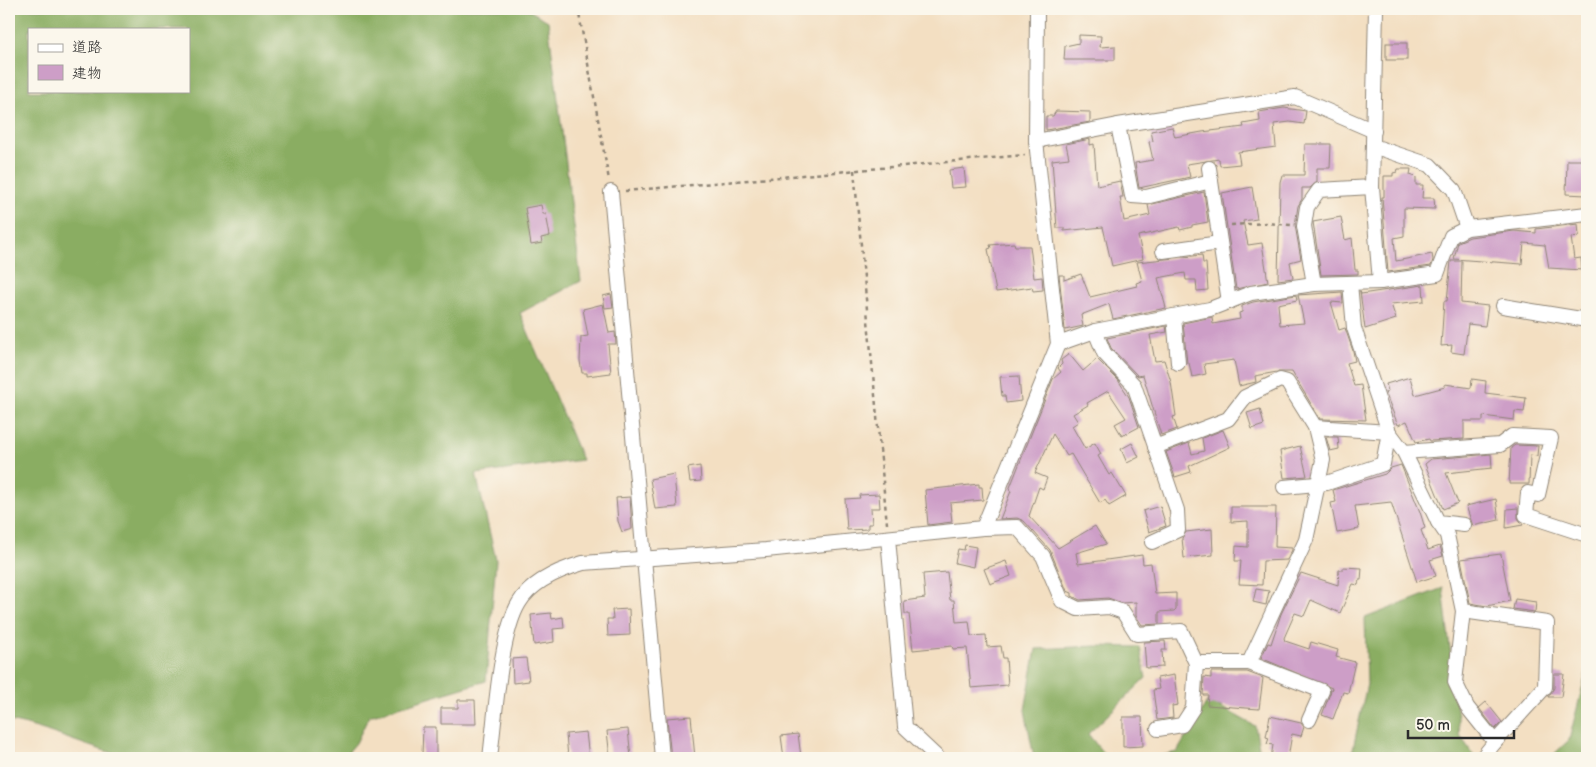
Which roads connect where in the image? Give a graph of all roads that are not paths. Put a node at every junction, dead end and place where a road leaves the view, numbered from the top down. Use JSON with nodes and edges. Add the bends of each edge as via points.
{"nodes":[{"id":1,"x":1037,"y":9,"type":"edge"},
{"id":2,"x":1376,"y":9,"type":"edge"},
{"id":3,"x":1118,"y":125,"type":"junction"},
{"id":4,"x":1374,"y":131,"type":"junction"},
{"id":5,"x":1373,"y":146,"type":"junction"},
{"id":6,"x":1036,"y":148,"type":"junction"},
{"id":7,"x":1372,"y":187,"type":"junction"},
{"id":8,"x":611,"y":192,"type":"road end"},
{"id":9,"x":1587,"y":214,"type":"edge"},
{"id":10,"x":1467,"y":228,"type":"junction"},
{"id":11,"x":1220,"y":243,"type":"junction"},
{"id":12,"x":1163,"y":251,"type":"dead end"},
{"id":13,"x":1380,"y":282,"type":"junction"},
{"id":14,"x":1314,"y":284,"type":"junction"},
{"id":15,"x":1350,"y":284,"type":"junction"},
{"id":16,"x":1229,"y":302,"type":"junction"},
{"id":17,"x":1503,"y":306,"type":"dead end"},
{"id":18,"x":1174,"y":316,"type":"junction"},
{"id":19,"x":1587,"y":320,"type":"edge"},
{"id":20,"x":1095,"y":331,"type":"junction"},
{"id":21,"x":1058,"y":344,"type":"junction"},
{"id":22,"x":1178,"y":363,"type":"dead end"},
{"id":23,"x":1314,"y":427,"type":"junction"},
{"id":24,"x":1389,"y":432,"type":"junction"},
{"id":25,"x":1155,"y":447,"type":"junction"},
{"id":26,"x":1404,"y":452,"type":"junction"},
{"id":27,"x":1317,"y":484,"type":"junction"},
{"id":28,"x":1284,"y":486,"type":"dead end"},
{"id":29,"x":1438,"y":522,"type":"junction"},
{"id":30,"x":1464,"y":525,"type":"dead end"},
{"id":31,"x":983,"y":528,"type":"junction"},
{"id":32,"x":1587,"y":534,"type":"edge"},
{"id":33,"x":888,"y":538,"type":"junction"},
{"id":34,"x":1152,"y":542,"type":"dead end"},
{"id":35,"x":646,"y":560,"type":"junction"},
{"id":36,"x":1463,"y":611,"type":"junction"},
{"id":37,"x":1196,"y":663,"type":"junction"},
{"id":38,"x":1249,"y":663,"type":"junction"},
{"id":39,"x":1309,"y":720,"type":"dead end"},
{"id":40,"x":1158,"y":728,"type":"dead end"},
{"id":41,"x":1495,"y":742,"type":"junction"},
{"id":42,"x":490,"y":758,"type":"edge"},
{"id":43,"x":662,"y":758,"type":"edge"},
{"id":44,"x":938,"y":758,"type":"edge"},
{"id":45,"x":1482,"y":758,"type":"edge"}],
"edges":[{"from":1,"to":6,"type":"street"},
{"from":2,"to":4,"type":"street"},
{"from":3,"to":4,"type":"street","via":[[1295,96]]},
{"from":3,"to":6,"type":"street"},
{"from":3,"to":11,"type":"street","via":[[1132,196],[1146,197],[1210,175]]},
{"from":4,"to":5,"type":"street"},
{"from":5,"to":7,"type":"street"},
{"from":5,"to":10,"type":"street","via":[[1430,165],[1454,190]]},
{"from":6,"to":21,"type":"street"},
{"from":7,"to":13,"type":"street"},
{"from":7,"to":14,"type":"street","via":[[1319,190],[1307,207],[1304,226]]},
{"from":8,"to":35,"type":"street"},
{"from":9,"to":10,"type":"street"},
{"from":10,"to":13,"type":"street","via":[[1451,236],[1437,274]]},
{"from":11,"to":12,"type":"street"},
{"from":11,"to":16,"type":"street"},
{"from":13,"to":15,"type":"street"},
{"from":14,"to":15,"type":"street"},
{"from":14,"to":16,"type":"street","via":[[1251,293]]},
{"from":15,"to":24,"type":"street","via":[[1354,328]]},
{"from":16,"to":18,"type":"street","via":[[1210,310]]},
{"from":17,"to":19,"type":"street"},
{"from":18,"to":20,"type":"street"},
{"from":18,"to":22,"type":"street"},
{"from":20,"to":21,"type":"street"},
{"from":20,"to":25,"type":"street","via":[[1104,354],[1134,385]]},
{"from":21,"to":31,"type":"street"},
{"from":23,"to":24,"type":"street"},
{"from":23,"to":25,"type":"street","via":[[1286,382],[1280,380],[1245,397],[1228,419]]},
{"from":23,"to":27,"type":"street","via":[[1323,460]]},
{"from":24,"to":26,"type":"street"},
{"from":24,"to":27,"type":"street","via":[[1384,464]]},
{"from":25,"to":34,"type":"street","via":[[1177,510],[1178,530]]},
{"from":26,"to":29,"type":"street"},
{"from":26,"to":32,"type":"street","via":[[1500,446],[1512,436],[1551,438],[1538,495],[1528,493],[1526,514]]},
{"from":27,"to":28,"type":"street"},
{"from":27,"to":38,"type":"street","via":[[1306,540]]},
{"from":29,"to":30,"type":"street"},
{"from":29,"to":36,"type":"street","via":[[1447,535]]},
{"from":31,"to":33,"type":"street"},
{"from":31,"to":37,"type":"street","via":[[1017,527],[1043,556],[1062,602],[1078,609],[1109,607],[1123,612],[1137,634],[1181,631]]},
{"from":33,"to":35,"type":"street"},
{"from":33,"to":44,"type":"street","via":[[905,727]]},
{"from":35,"to":42,"type":"street","via":[[583,563],[560,570],[541,581],[519,602],[507,635]]},
{"from":35,"to":43,"type":"street"},
{"from":36,"to":41,"type":"street","via":[[1455,682],[1467,707]]},
{"from":36,"to":41,"type":"street","via":[[1547,623],[1545,687]]},
{"from":37,"to":38,"type":"street"},
{"from":37,"to":40,"type":"street","via":[[1192,708],[1182,725]]},
{"from":38,"to":39,"type":"street","via":[[1322,691]]},
{"from":41,"to":45,"type":"street"}]}
